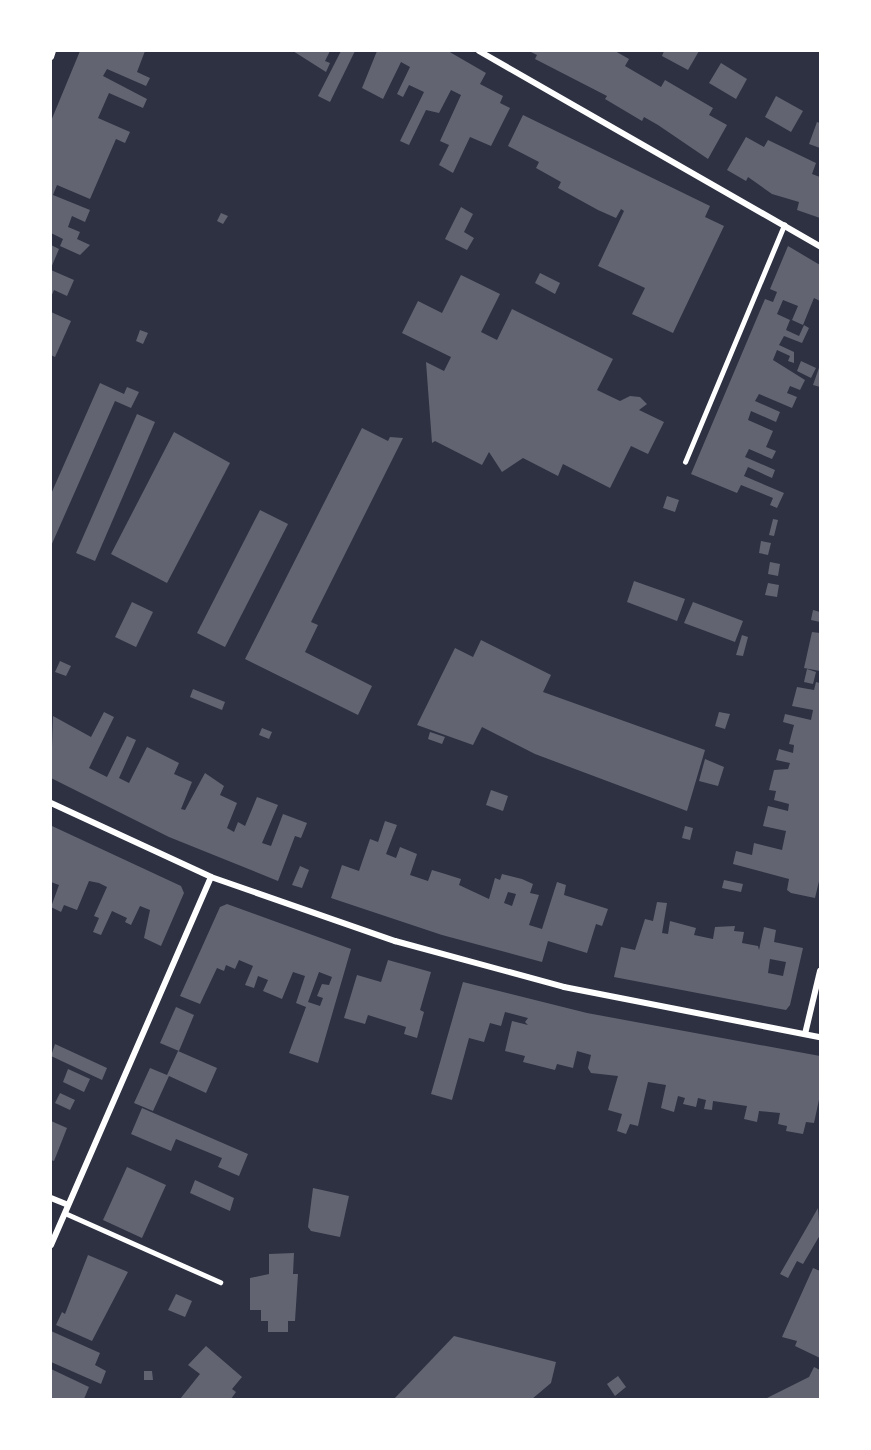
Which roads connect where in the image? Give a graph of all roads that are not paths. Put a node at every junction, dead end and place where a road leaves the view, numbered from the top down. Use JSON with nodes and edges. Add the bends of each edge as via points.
{"nodes":[{"id":1,"x":54,"y":51,"type":"edge"},
{"id":2,"x":483,"y":52,"type":"edge"},
{"id":3,"x":51,"y":57,"type":"edge"},
{"id":4,"x":784,"y":225,"type":"junction"},
{"id":5,"x":820,"y":246,"type":"edge"},
{"id":6,"x":686,"y":462,"type":"dead end"},
{"id":7,"x":51,"y":803,"type":"edge"},
{"id":8,"x":211,"y":877,"type":"junction"},
{"id":9,"x":820,"y":971,"type":"edge"},
{"id":10,"x":805,"y":1034,"type":"junction"},
{"id":11,"x":820,"y":1037,"type":"edge"},
{"id":12,"x":51,"y":1198,"type":"edge"},
{"id":13,"x":68,"y":1205,"type":"junction"},
{"id":14,"x":65,"y":1213,"type":"junction"},
{"id":15,"x":51,"y":1245,"type":"edge"},
{"id":16,"x":220,"y":1282,"type":"dead end"}],
"edges":[{"from":1,"to":3,"type":"street"},
{"from":2,"to":4,"type":"street"},
{"from":4,"to":5,"type":"street"},
{"from":4,"to":6,"type":"lane"},
{"from":7,"to":8,"type":"street"},
{"from":8,"to":10,"type":"street","via":[[395,941],[497,969],[615,998]]},
{"from":8,"to":13,"type":"street"},
{"from":9,"to":10,"type":"street"},
{"from":10,"to":11,"type":"street"},
{"from":12,"to":13,"type":"street"},
{"from":13,"to":14,"type":"street"},
{"from":14,"to":15,"type":"street"},
{"from":14,"to":16,"type":"lane"}]}
